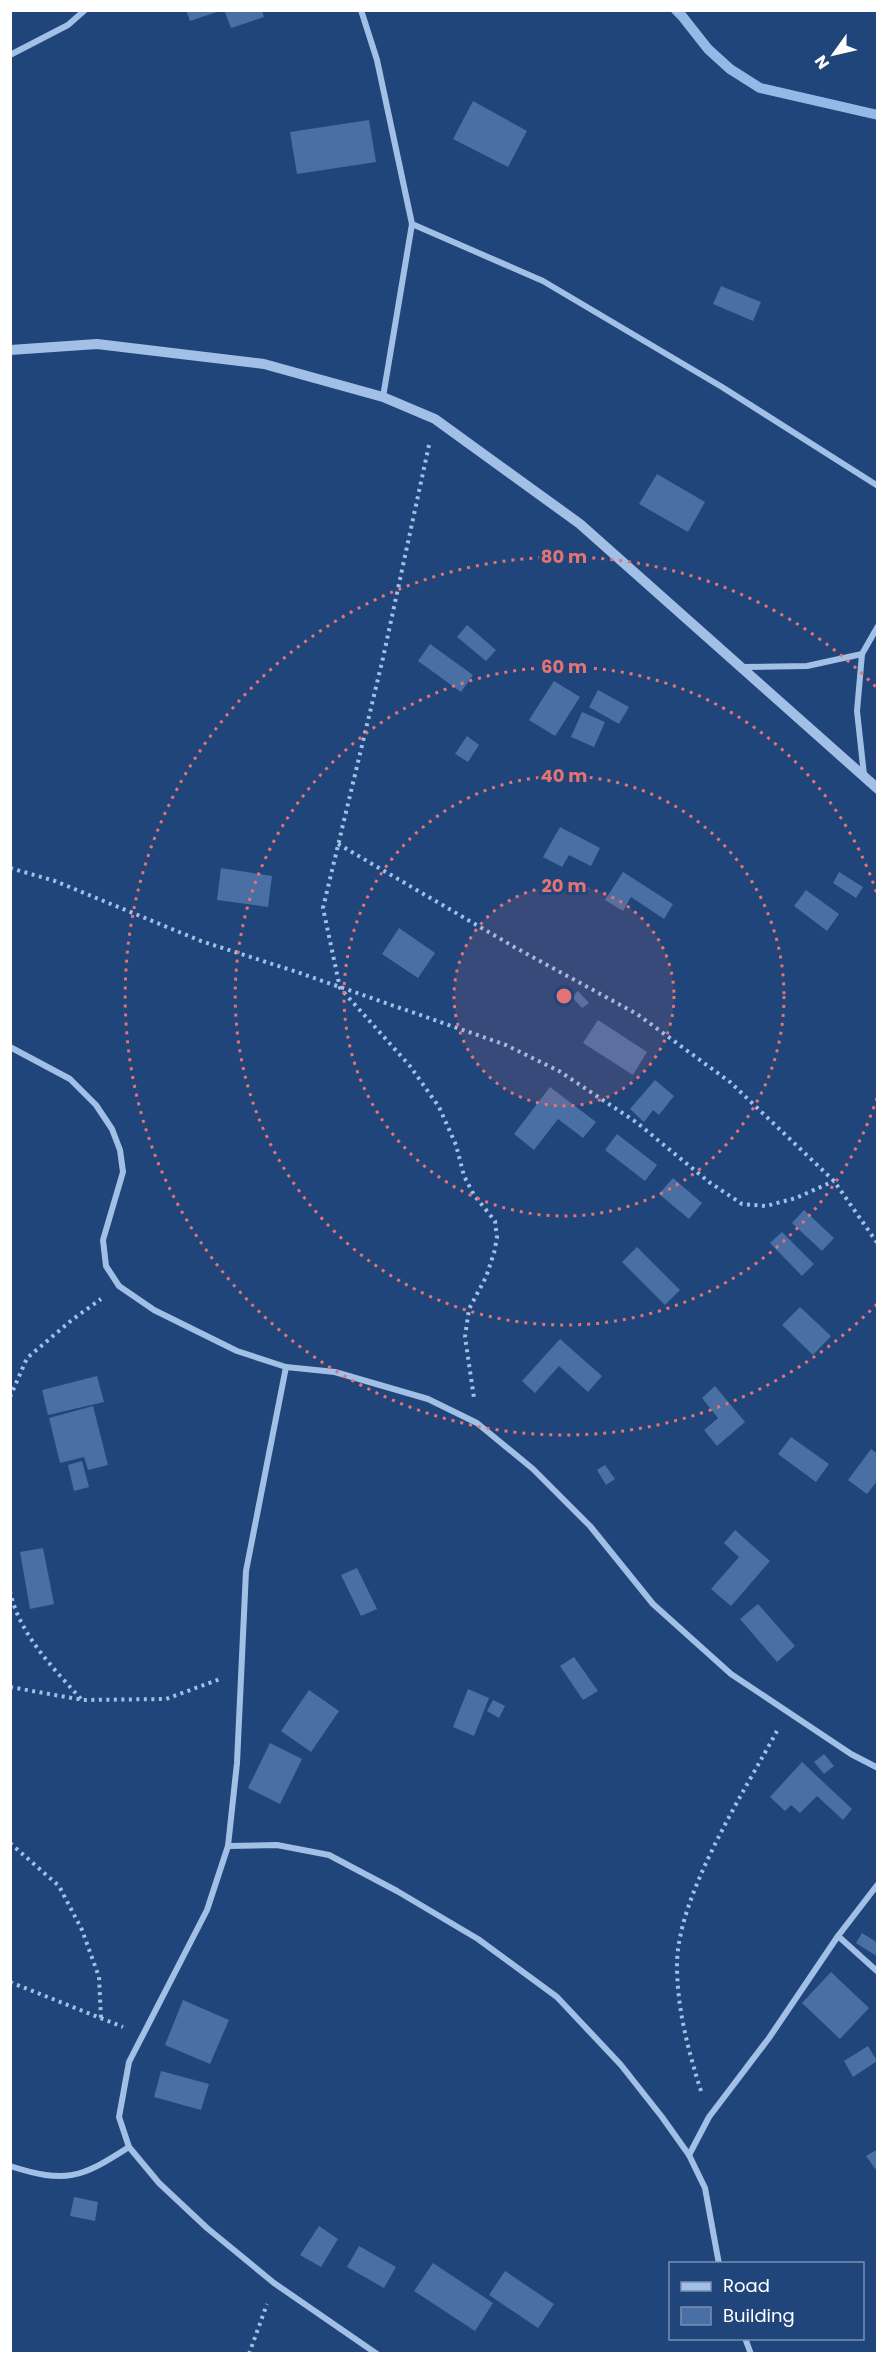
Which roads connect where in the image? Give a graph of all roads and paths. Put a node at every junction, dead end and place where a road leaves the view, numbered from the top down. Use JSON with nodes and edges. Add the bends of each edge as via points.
{"nodes":[{"id":1,"x":85,"y":10,"type":"edge"},
{"id":2,"x":362,"y":10,"type":"edge"},
{"id":3,"x":10,"y":55,"type":"edge"},
{"id":4,"x":412,"y":224,"type":"junction"},
{"id":5,"x":10,"y":350,"type":"edge"},
{"id":6,"x":383,"y":397,"type":"junction"},
{"id":7,"x":435,"y":418,"type":"junction"},
{"id":8,"x":878,"y":486,"type":"edge"},
{"id":9,"x":878,"y":626,"type":"edge"},
{"id":10,"x":862,"y":654,"type":"junction"},
{"id":11,"x":742,"y":667,"type":"junction"},
{"id":12,"x":864,"y":776,"type":"junction"},
{"id":13,"x":878,"y":789,"type":"edge"},
{"id":14,"x":338,"y":844,"type":"junction"},
{"id":15,"x":10,"y":868,"type":"edge"},
{"id":16,"x":340,"y":988,"type":"junction"},
{"id":17,"x":10,"y":1047,"type":"edge"},
{"id":18,"x":834,"y":1181,"type":"junction"},
{"id":19,"x":878,"y":1244,"type":"edge"},
{"id":20,"x":119,"y":1286,"type":"junction"},
{"id":21,"x":286,"y":1367,"type":"junction"},
{"id":22,"x":10,"y":1397,"type":"edge"},
{"id":23,"x":477,"y":1423,"type":"junction"},
{"id":24,"x":10,"y":1591,"type":"edge"},
{"id":25,"x":241,"y":1672,"type":"junction"},
{"id":26,"x":10,"y":1687,"type":"edge"},
{"id":27,"x":83,"y":1700,"type":"junction"},
{"id":28,"x":788,"y":1712,"type":"junction"},
{"id":29,"x":878,"y":1768,"type":"edge"},
{"id":30,"x":10,"y":1843,"type":"edge"},
{"id":31,"x":228,"y":1846,"type":"junction"},
{"id":32,"x":878,"y":1884,"type":"edge"},
{"id":33,"x":838,"y":1936,"type":"junction"},
{"id":34,"x":878,"y":1972,"type":"edge"},
{"id":35,"x":10,"y":1982,"type":"edge"},
{"id":36,"x":101,"y":2018,"type":"junction"},
{"id":37,"x":143,"y":2036,"type":"junction"},
{"id":38,"x":709,"y":2117,"type":"junction"},
{"id":39,"x":129,"y":2147,"type":"junction"},
{"id":40,"x":688,"y":2155,"type":"junction"},
{"id":41,"x":10,"y":2166,"type":"edge"},
{"id":42,"x":719,"y":2262,"type":"edge"},
{"id":43,"x":274,"y":2283,"type":"junction"},
{"id":44,"x":249,"y":2354,"type":"edge"},
{"id":45,"x":377,"y":2354,"type":"edge"}],
"edges":[{"from":1,"to":3,"type":"street","via":[[68,25]]},
{"from":2,"to":4,"type":"street","via":[[377,60]]},
{"from":4,"to":6,"type":"street"},
{"from":4,"to":8,"type":"street","via":[[543,281],[722,387]]},
{"from":5,"to":6,"type":"street","via":[[97,344],[264,364]]},
{"from":6,"to":7,"type":"street"},
{"from":7,"to":11,"type":"street","via":[[580,524]]},
{"from":7,"to":14,"type":"path"},
{"from":9,"to":10,"type":"street"},
{"from":10,"to":11,"type":"street","via":[[807,666]]},
{"from":10,"to":12,"type":"street","via":[[857,711]]},
{"from":11,"to":12,"type":"street"},
{"from":12,"to":13,"type":"street"},
{"from":14,"to":16,"type":"path","via":[[323,908]]},
{"from":14,"to":18,"type":"path","via":[[637,1014],[730,1082]]},
{"from":15,"to":16,"type":"path","via":[[55,881],[201,941]]},
{"from":16,"to":18,"type":"path","via":[[506,1045],[559,1071],[636,1122],[742,1204],[765,1206],[796,1198]]},
{"from":16,"to":23,"type":"path","via":[[411,1066],[439,1107],[456,1145],[464,1176],[495,1221],[494,1253],[469,1309],[465,1337]]},
{"from":17,"to":20,"type":"street","via":[[70,1079],[96,1105],[112,1129],[123,1172],[103,1240],[106,1266]]},
{"from":18,"to":19,"type":"path"},
{"from":20,"to":21,"type":"street","via":[[154,1311],[237,1351]]},
{"from":20,"to":22,"type":"path","via":[[27,1358]]},
{"from":21,"to":23,"type":"street","via":[[335,1372],[428,1399]]},
{"from":21,"to":25,"type":"street","via":[[246,1571]]},
{"from":23,"to":28,"type":"street","via":[[533,1469],[590,1526],[653,1604],[731,1674]]},
{"from":24,"to":27,"type":"path","via":[[15,1611],[46,1660]]},
{"from":25,"to":27,"type":"path","via":[[166,1699]]},
{"from":25,"to":31,"type":"street"},
{"from":26,"to":27,"type":"path"},
{"from":28,"to":29,"type":"street"},
{"from":28,"to":38,"type":"path","via":[[711,1853],[684,1920],[677,1963],[682,2020]]},
{"from":30,"to":36,"type":"path","via":[[58,1886],[82,1930],[99,1977]]},
{"from":31,"to":37,"type":"street","via":[[207,1910]]},
{"from":31,"to":40,"type":"street","via":[[277,1845],[329,1856],[478,1939],[556,1997],[621,2066]]},
{"from":32,"to":33,"type":"street"},
{"from":33,"to":34,"type":"street"},
{"from":33,"to":38,"type":"street","via":[[769,2038]]},
{"from":35,"to":36,"type":"path"},
{"from":36,"to":37,"type":"path"},
{"from":37,"to":39,"type":"street","via":[[129,2062],[119,2117]]},
{"from":38,"to":40,"type":"street"},
{"from":39,"to":41,"type":"street","via":[[98,2167],[68,2176],[43,2176]]},
{"from":39,"to":43,"type":"street","via":[[167,2191]]},
{"from":40,"to":42,"type":"street","via":[[705,2188]]},
{"from":43,"to":44,"type":"path"},
{"from":43,"to":45,"type":"street"}]}
